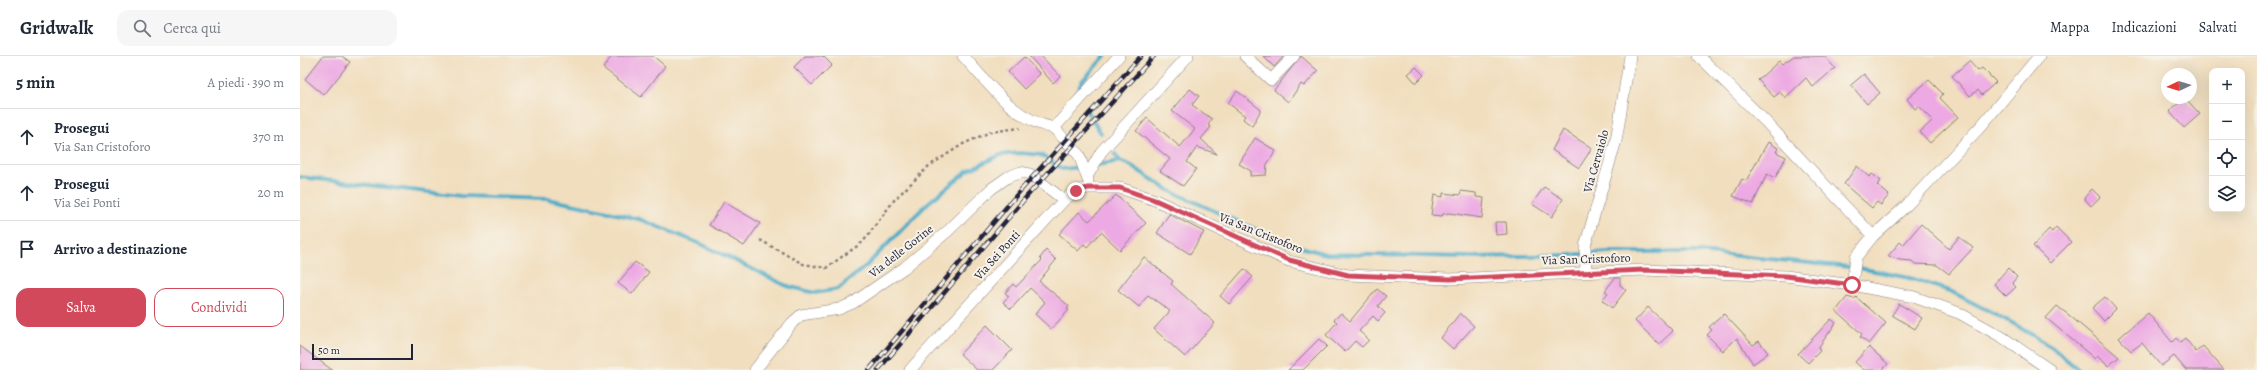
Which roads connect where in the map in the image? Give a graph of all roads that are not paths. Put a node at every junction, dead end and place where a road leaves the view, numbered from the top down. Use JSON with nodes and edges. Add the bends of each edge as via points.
{"nodes":[{"id":1,"x":963,"y":56,"type":"edge"},
{"id":2,"x":1119,"y":56,"type":"edge"},
{"id":3,"x":1188,"y":56,"type":"edge"},
{"id":4,"x":1246,"y":56,"type":"edge"},
{"id":5,"x":1294,"y":56,"type":"edge"},
{"id":6,"x":1630,"y":56,"type":"edge"},
{"id":7,"x":1699,"y":56,"type":"edge"},
{"id":8,"x":2039,"y":56,"type":"edge"},
{"id":9,"x":1054,"y":128,"type":"junction"},
{"id":10,"x":1088,"y":175,"type":"junction"},
{"id":11,"x":1088,"y":188,"type":"junction"},
{"id":12,"x":1120,"y":188,"type":"joint"},
{"id":13,"x":1064,"y":200,"type":"junction"},
{"id":14,"x":1873,"y":236,"type":"junction"},
{"id":15,"x":1585,"y":268,"type":"junction"},
{"id":16,"x":1852,"y":282,"type":"junction"},
{"id":17,"x":755,"y":370,"type":"edge"},
{"id":18,"x":910,"y":370,"type":"edge"},
{"id":19,"x":2050,"y":370,"type":"edge"}],
"edges":[{"from":1,"to":9,"type":"street","via":[[1013,109],[1038,125]]},
{"from":2,"to":9,"type":"street"},
{"from":3,"to":10,"type":"street","via":[[1101,152]]},
{"from":4,"to":5,"type":"street","via":[[1272,80]]},
{"from":6,"to":15,"type":"street","name":"Via Cervaiolo","via":[[1616,141],[1585,246]]},
{"from":7,"to":14,"type":"street","via":[[1765,121]]},
{"from":8,"to":14,"type":"street","via":[[1982,125],[1906,206]]},
{"from":9,"to":10,"type":"street","via":[[1079,155]]},
{"from":10,"to":11,"type":"street"},
{"from":11,"to":12,"type":"street","name":"Via Sei Ponti"},
{"from":11,"to":13,"type":"street","name":"Via Sei Ponti","via":[[1076,191]]},
{"from":12,"to":15,"type":"street","name":"Via San Cristoforo","via":[[1155,200],[1289,260],[1348,275],[1450,279]]},
{"from":13,"to":17,"type":"street","name":"Via delle Gorine","via":[[1030,174],[1021,172],[1008,177],[991,189],[949,230],[904,268],[853,303],[839,309],[802,315],[792,323]]},
{"from":13,"to":18,"type":"street","name":"Via Sei Ponti"},
{"from":14,"to":16,"type":"street","via":[[1856,257]]},
{"from":15,"to":16,"type":"street","name":"Via San Cristoforo","via":[[1786,276]]},
{"from":16,"to":19,"type":"street","name":"Via San Cristoforo","via":[[1914,297],[1959,313],[2002,337]]}]}
